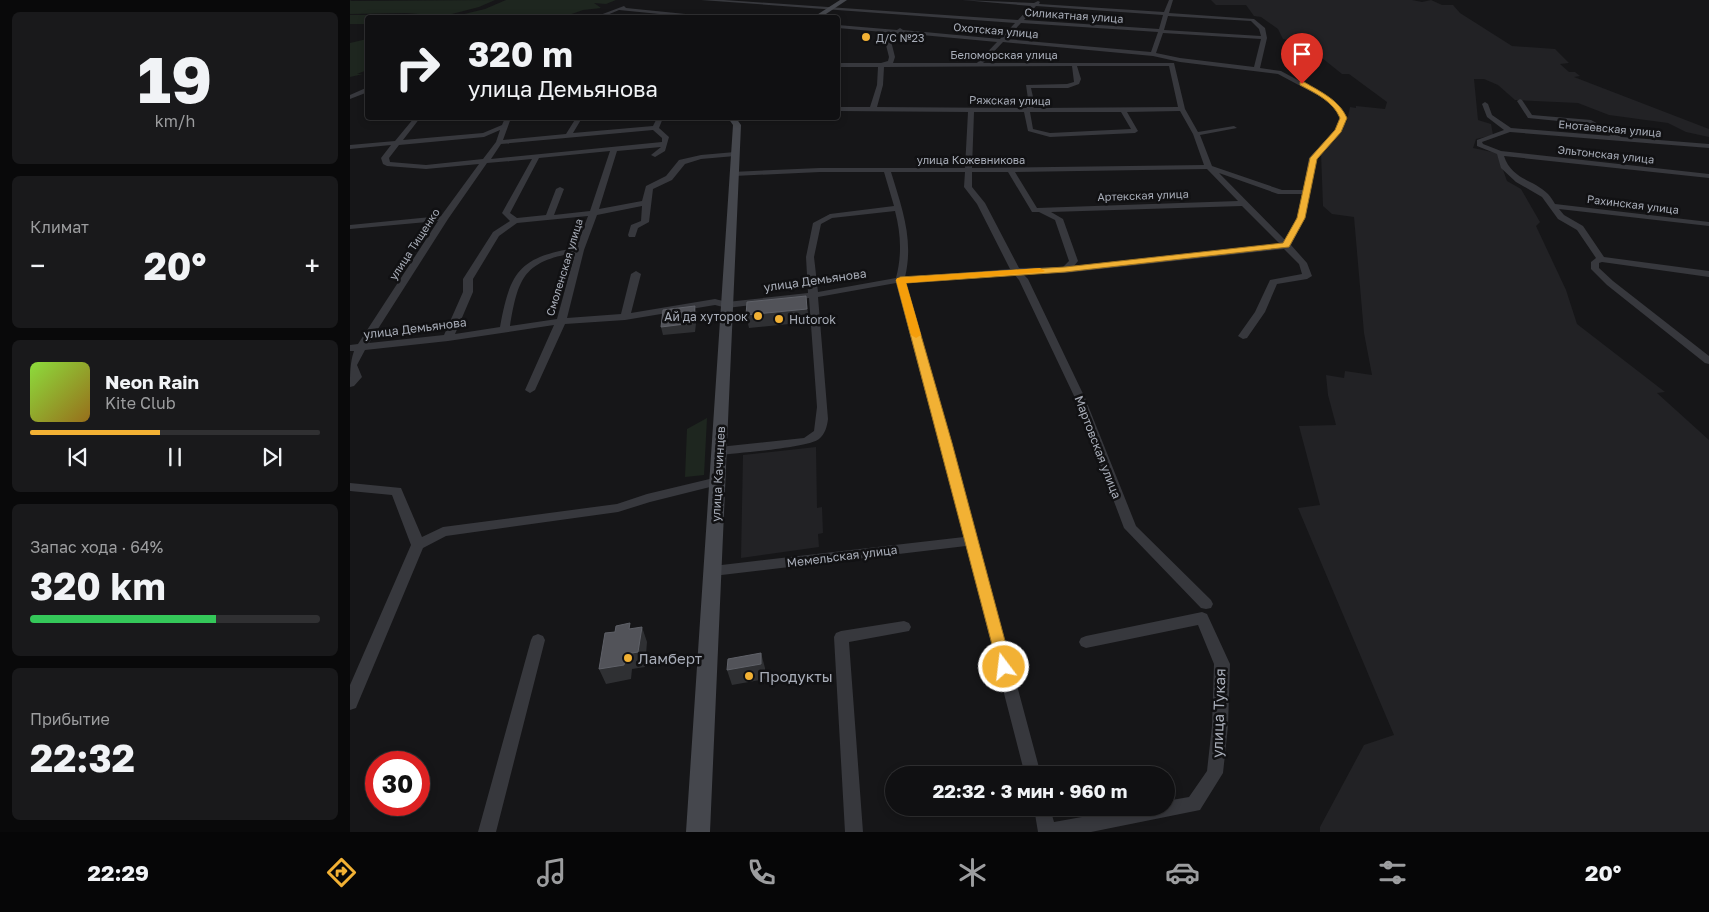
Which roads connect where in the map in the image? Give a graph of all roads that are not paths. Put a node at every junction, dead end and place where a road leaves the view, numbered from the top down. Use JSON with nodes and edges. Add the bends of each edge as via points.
{"nodes":[{"id":1,"x":703,"y":0,"type":"edge"},
{"id":2,"x":844,"y":0,"type":"edge"},
{"id":3,"x":964,"y":0,"type":"edge"},
{"id":4,"x":1171,"y":0,"type":"edge"},
{"id":5,"x":1038,"y":2,"type":"edge"},
{"id":6,"x":630,"y":4,"type":"dead end"},
{"id":7,"x":831,"y":8,"type":"junction"},
{"id":8,"x":620,"y":9,"type":"junction"},
{"id":9,"x":1168,"y":13,"type":"junction"},
{"id":10,"x":603,"y":15,"type":"edge"},
{"id":11,"x":689,"y":15,"type":"edge"},
{"id":12,"x":820,"y":15,"type":"edge"},
{"id":13,"x":1020,"y":21,"type":"junction"},
{"id":14,"x":840,"y":26,"type":"edge"},
{"id":15,"x":900,"y":30,"type":"junction"},
{"id":16,"x":1161,"y":30,"type":"junction"},
{"id":17,"x":1264,"y":38,"type":"junction"},
{"id":18,"x":1001,"y":40,"type":"junction"},
{"id":19,"x":1153,"y":54,"type":"junction"},
{"id":20,"x":1180,"y":60,"type":"junction"},
{"id":21,"x":979,"y":64,"type":"junction"},
{"id":22,"x":1074,"y":64,"type":"junction"},
{"id":23,"x":1172,"y":64,"type":"junction"},
{"id":24,"x":840,"y":65,"type":"edge"},
{"id":25,"x":881,"y":65,"type":"junction"},
{"id":26,"x":1258,"y":68,"type":"junction"},
{"id":27,"x":365,"y":90,"type":"edge"},
{"id":28,"x":350,"y":97,"type":"edge"},
{"id":29,"x":1520,"y":101,"type":"dead end"},
{"id":30,"x":1485,"y":104,"type":"dead end"},
{"id":31,"x":971,"y":109,"type":"junction"},
{"id":32,"x":1182,"y":109,"type":"junction"},
{"id":33,"x":840,"y":110,"type":"edge"},
{"id":34,"x":873,"y":110,"type":"junction"},
{"id":35,"x":1123,"y":110,"type":"junction"},
{"id":36,"x":1026,"y":111,"type":"junction"},
{"id":37,"x":415,"y":120,"type":"edge"},
{"id":38,"x":507,"y":120,"type":"edge"},
{"id":39,"x":577,"y":120,"type":"edge"},
{"id":40,"x":659,"y":120,"type":"edge"},
{"id":41,"x":733,"y":120,"type":"edge"},
{"id":42,"x":502,"y":127,"type":"junction"},
{"id":43,"x":655,"y":128,"type":"junction"},
{"id":44,"x":1234,"y":128,"type":"dead end"},
{"id":45,"x":1509,"y":130,"type":"junction"},
{"id":46,"x":1196,"y":134,"type":"junction"},
{"id":47,"x":568,"y":136,"type":"junction"},
{"id":48,"x":1618,"y":138,"type":"junction"},
{"id":49,"x":398,"y":142,"type":"junction"},
{"id":50,"x":499,"y":142,"type":"junction"},
{"id":51,"x":666,"y":144,"type":"junction"},
{"id":52,"x":1709,"y":146,"type":"edge"},
{"id":53,"x":350,"y":147,"type":"edge"},
{"id":54,"x":614,"y":150,"type":"junction"},
{"id":55,"x":1500,"y":153,"type":"junction"},
{"id":56,"x":735,"y":154,"type":"junction"},
{"id":57,"x":655,"y":155,"type":"dead end"},
{"id":58,"x":537,"y":156,"type":"junction"},
{"id":59,"x":483,"y":162,"type":"junction"},
{"id":60,"x":1209,"y":167,"type":"junction"},
{"id":61,"x":1010,"y":170,"type":"junction"},
{"id":62,"x":886,"y":171,"type":"junction"},
{"id":63,"x":967,"y":171,"type":"junction"},
{"id":64,"x":734,"y":174,"type":"junction"},
{"id":65,"x":1709,"y":176,"type":"edge"},
{"id":66,"x":560,"y":189,"type":"dead end"},
{"id":67,"x":1305,"y":192,"type":"junction"},
{"id":68,"x":646,"y":203,"type":"junction"},
{"id":69,"x":1246,"y":203,"type":"junction"},
{"id":70,"x":1554,"y":206,"type":"junction"},
{"id":71,"x":897,"y":208,"type":"junction"},
{"id":72,"x":1040,"y":210,"type":"junction"},
{"id":73,"x":593,"y":213,"type":"junction"},
{"id":74,"x":549,"y":217,"type":"junction"},
{"id":75,"x":444,"y":218,"type":"junction"},
{"id":76,"x":515,"y":221,"type":"junction"},
{"id":77,"x":1709,"y":224,"type":"edge"},
{"id":78,"x":350,"y":228,"type":"edge"},
{"id":79,"x":632,"y":235,"type":"dead end"},
{"id":80,"x":1286,"y":246,"type":"junction"},
{"id":81,"x":580,"y":250,"type":"junction"},
{"id":82,"x":1601,"y":260,"type":"junction"},
{"id":83,"x":1065,"y":270,"type":"junction"},
{"id":84,"x":1016,"y":271,"type":"junction"},
{"id":85,"x":636,"y":274,"type":"dead end"},
{"id":86,"x":1709,"y":274,"type":"edge"},
{"id":87,"x":900,"y":280,"type":"junction"},
{"id":88,"x":814,"y":295,"type":"junction"},
{"id":89,"x":727,"y":305,"type":"junction"},
{"id":90,"x":625,"y":317,"type":"junction"},
{"id":91,"x":560,"y":320,"type":"junction"},
{"id":92,"x":505,"y":328,"type":"junction"},
{"id":93,"x":1243,"y":336,"type":"dead end"},
{"id":94,"x":448,"y":338,"type":"junction"},
{"id":95,"x":361,"y":346,"type":"junction"},
{"id":96,"x":350,"y":348,"type":"edge"},
{"id":97,"x":1709,"y":360,"type":"edge"},
{"id":98,"x":350,"y":384,"type":"edge"},
{"id":99,"x":530,"y":390,"type":"dead end"},
{"id":100,"x":719,"y":451,"type":"junction"},
{"id":101,"x":718,"y":481,"type":"junction"},
{"id":102,"x":350,"y":487,"type":"edge"},
{"id":103,"x":971,"y":541,"type":"junction"},
{"id":104,"x":418,"y":545,"type":"junction"},
{"id":105,"x":713,"y":571,"type":"junction"},
{"id":106,"x":1206,"y":604,"type":"dead end"},
{"id":107,"x":904,"y":627,"type":"dead end"},
{"id":108,"x":538,"y":640,"type":"dead end"},
{"id":109,"x":1086,"y":642,"type":"dead end"},
{"id":110,"x":350,"y":703,"type":"edge"},
{"id":111,"x":1031,"y":766,"type":"edge"},
{"id":112,"x":1044,"y":816,"type":"edge"},
{"id":113,"x":487,"y":832,"type":"edge"},
{"id":114,"x":698,"y":832,"type":"edge"},
{"id":115,"x":854,"y":832,"type":"edge"},
{"id":116,"x":1048,"y":832,"type":"edge"}],
"edges":[{"from":1,"to":7,"type":"street","name":"Силикатная улица"},
{"from":2,"to":7,"type":"main road"},
{"from":3,"to":5,"type":"street"},
{"from":4,"to":9,"type":"street"},
{"from":5,"to":9,"type":"street"},
{"from":5,"to":13,"type":"street"},
{"from":6,"to":8,"type":"street"},
{"from":7,"to":12,"type":"main road"},
{"from":7,"to":13,"type":"street","name":"Силикатная улица"},
{"from":8,"to":10,"type":"street"},
{"from":8,"to":11,"type":"street"},
{"from":9,"to":16,"type":"street"},
{"from":9,"to":17,"type":"street","via":[[1246,19],[1258,23]]},
{"from":13,"to":16,"type":"street","name":"Силикатная улица"},
{"from":13,"to":18,"type":"street"},
{"from":14,"to":15,"type":"street","name":"Охотская улица"},
{"from":15,"to":18,"type":"street","name":"Охотская улица"},
{"from":15,"to":25,"type":"street","via":[[888,41],[891,62]]},
{"from":16,"to":17,"type":"street","name":"Силикатная улица"},
{"from":16,"to":19,"type":"street"},
{"from":17,"to":26,"type":"street"},
{"from":18,"to":19,"type":"street","name":"Охотская улица"},
{"from":18,"to":21,"type":"street"},
{"from":19,"to":20,"type":"street","name":"Охотская улица"},
{"from":20,"to":23,"type":"street"},
{"from":20,"to":26,"type":"street","name":"Охотская улица"},
{"from":21,"to":22,"type":"street","name":"Беломорская улица"},
{"from":21,"to":25,"type":"street","name":"Беломорская улица"},
{"from":22,"to":23,"type":"street","name":"Беломорская улица"},
{"from":22,"to":36,"type":"street","via":[[1077,83],[1028,86],[1032,106]]},
{"from":23,"to":32,"type":"street"},
{"from":24,"to":25,"type":"street","name":"Беломорская улица"},
{"from":25,"to":34,"type":"street"},
{"from":26,"to":67,"type":"street","name":"Охотская улица","via":[[1279,72],[1325,97],[1344,118],[1314,158]]},
{"from":27,"to":28,"type":"street"},
{"from":29,"to":48,"type":"street","via":[[1530,117],[1590,122]]},
{"from":30,"to":45,"type":"street","via":[[1489,116]]},
{"from":31,"to":34,"type":"street","name":"Ряжская улица"},
{"from":31,"to":36,"type":"street","name":"Ряжская улица"},
{"from":31,"to":63,"type":"street","name":"Мартовская улица"},
{"from":32,"to":35,"type":"street","name":"Ряжская улица"},
{"from":32,"to":46,"type":"street"},
{"from":33,"to":34,"type":"street","name":"Ряжская улица"},
{"from":35,"to":36,"type":"street","name":"Ряжская улица"},
{"from":35,"to":36,"type":"street","via":[[1135,131],[1050,135],[1030,130]]},
{"from":37,"to":49,"type":"street"},
{"from":38,"to":42,"type":"street","name":"улица Тищенко"},
{"from":39,"to":47,"type":"street"},
{"from":40,"to":43,"type":"street"},
{"from":41,"to":56,"type":"main road","name":"улица Качинцев","via":[[737,125]]},
{"from":42,"to":49,"type":"street","via":[[484,135]]},
{"from":42,"to":50,"type":"street","name":"улица Тищенко"},
{"from":43,"to":47,"type":"street"},
{"from":43,"to":51,"type":"street","via":[[666,137]]},
{"from":44,"to":46,"type":"street"},
{"from":45,"to":48,"type":"street","name":"Енотаевская улица"},
{"from":45,"to":55,"type":"street","via":[[1479,141],[1479,145]]},
{"from":46,"to":60,"type":"street"},
{"from":47,"to":50,"type":"street"},
{"from":48,"to":52,"type":"street","name":"Енотаевская улица"},
{"from":49,"to":53,"type":"street"},
{"from":49,"to":59,"type":"street","via":[[385,158],[387,164],[410,167]]},
{"from":50,"to":59,"type":"street","name":"улица Тищенко"},
{"from":51,"to":54,"type":"street"},
{"from":51,"to":57,"type":"street","via":[[664,150]]},
{"from":54,"to":58,"type":"street"},
{"from":54,"to":73,"type":"street","name":"Смоленская улица"},
{"from":55,"to":65,"type":"street","name":"Эльтонская улица"},
{"from":55,"to":70,"type":"street","via":[[1504,166]]},
{"from":56,"to":64,"type":"main road","name":"улица Качинцев"},
{"from":56,"to":68,"type":"street","via":[[682,162],[669,178],[649,188]]},
{"from":58,"to":59,"type":"street"},
{"from":58,"to":76,"type":"street","via":[[506,213]]},
{"from":59,"to":75,"type":"street","name":"улица Тищенко"},
{"from":60,"to":61,"type":"street","name":"улица Кожевникова"},
{"from":60,"to":67,"type":"street","via":[[1281,192]]},
{"from":60,"to":69,"type":"street"},
{"from":61,"to":63,"type":"street","name":"улица Кожевникова"},
{"from":61,"to":72,"type":"street","via":[[1035,210]]},
{"from":62,"to":63,"type":"street","name":"улица Кожевникова"},
{"from":62,"to":64,"type":"street","name":"улица Кожевникова","via":[[793,170]]},
{"from":62,"to":71,"type":"street"},
{"from":63,"to":84,"type":"street","name":"Мартовская улица","via":[[968,187],[981,203]]},
{"from":64,"to":89,"type":"main road","name":"улица Качинцев"},
{"from":66,"to":74,"type":"street"},
{"from":67,"to":80,"type":"street","via":[[1301,218]]},
{"from":68,"to":73,"type":"street"},
{"from":68,"to":79,"type":"street","via":[[645,222],[634,227]]},
{"from":69,"to":72,"type":"street","name":"Артекская улица"},
{"from":69,"to":80,"type":"street"},
{"from":70,"to":77,"type":"street","name":"Рахинская улица"},
{"from":70,"to":82,"type":"street","via":[[1562,217],[1580,228]]},
{"from":71,"to":87,"type":"street","via":[[907,241]]},
{"from":71,"to":88,"type":"street","via":[[830,216],[817,223],[810,257]]},
{"from":72,"to":83,"type":"street","via":[[1059,219],[1074,261]]},
{"from":73,"to":74,"type":"street"},
{"from":73,"to":81,"type":"street","name":"Смоленская улица"},
{"from":74,"to":76,"type":"street"},
{"from":75,"to":78,"type":"street"},
{"from":75,"to":95,"type":"street","name":"улица Тищенко"},
{"from":76,"to":94,"type":"street","via":[[496,234],[468,280],[468,292]]},
{"from":80,"to":83,"type":"street","name":"улица Демьянова"},
{"from":80,"to":93,"type":"street","via":[[1303,263],[1307,276],[1273,282],[1260,312]]},
{"from":81,"to":91,"type":"street","name":"Смоленская улица"},
{"from":81,"to":92,"type":"street","via":[[549,256],[524,268]]},
{"from":82,"to":86,"type":"street"},
{"from":82,"to":97,"type":"street","via":[[1595,262],[1595,269],[1610,284]]},
{"from":83,"to":84,"type":"street","name":"улица Демьянова"},
{"from":84,"to":87,"type":"street","name":"улица Демьянова"},
{"from":84,"to":106,"type":"street","name":"Мартовская улица","via":[[1028,287],[1080,398],[1130,528]]},
{"from":85,"to":90,"type":"street"},
{"from":87,"to":88,"type":"street","name":"улица Демьянова"},
{"from":87,"to":103,"type":"street"},
{"from":88,"to":89,"type":"street","name":"улица Демьянова"},
{"from":88,"to":100,"type":"street","via":[[822,430],[816,438],[806,441]]},
{"from":89,"to":90,"type":"street","name":"улица Демьянова","via":[[716,302]]},
{"from":89,"to":100,"type":"main road","name":"улица Качинцев"},
{"from":90,"to":91,"type":"street","name":"улица Демьянова"},
{"from":91,"to":92,"type":"street","name":"улица Демьянова"},
{"from":91,"to":99,"type":"street","name":"Смоленская улица"},
{"from":92,"to":94,"type":"street","name":"улица Демьянова"},
{"from":94,"to":95,"type":"street","name":"улица Демьянова"},
{"from":95,"to":96,"type":"street","name":"улица Демьянова"},
{"from":95,"to":98,"type":"street","name":"улица Тищенко","via":[[352,365],[356,377]]},
{"from":100,"to":101,"type":"main road","name":"улица Качинцев"},
{"from":101,"to":104,"type":"street","via":[[618,508],[443,532]]},
{"from":101,"to":105,"type":"main road","name":"улица Качинцев"},
{"from":102,"to":104,"type":"street","via":[[397,491]]},
{"from":103,"to":105,"type":"street","name":"Мемельская улица"},
{"from":103,"to":111,"type":"street"},
{"from":104,"to":110,"type":"street"},
{"from":105,"to":114,"type":"main road","name":"улица Качинцев"},
{"from":107,"to":115,"type":"street","via":[[841,637]]},
{"from":108,"to":113,"type":"street"},
{"from":109,"to":116,"type":"street","name":"улица Тукая","via":[[1202,618],[1222,664],[1216,773],[1194,804]]},
{"from":112,"to":116,"type":"street"}]}
